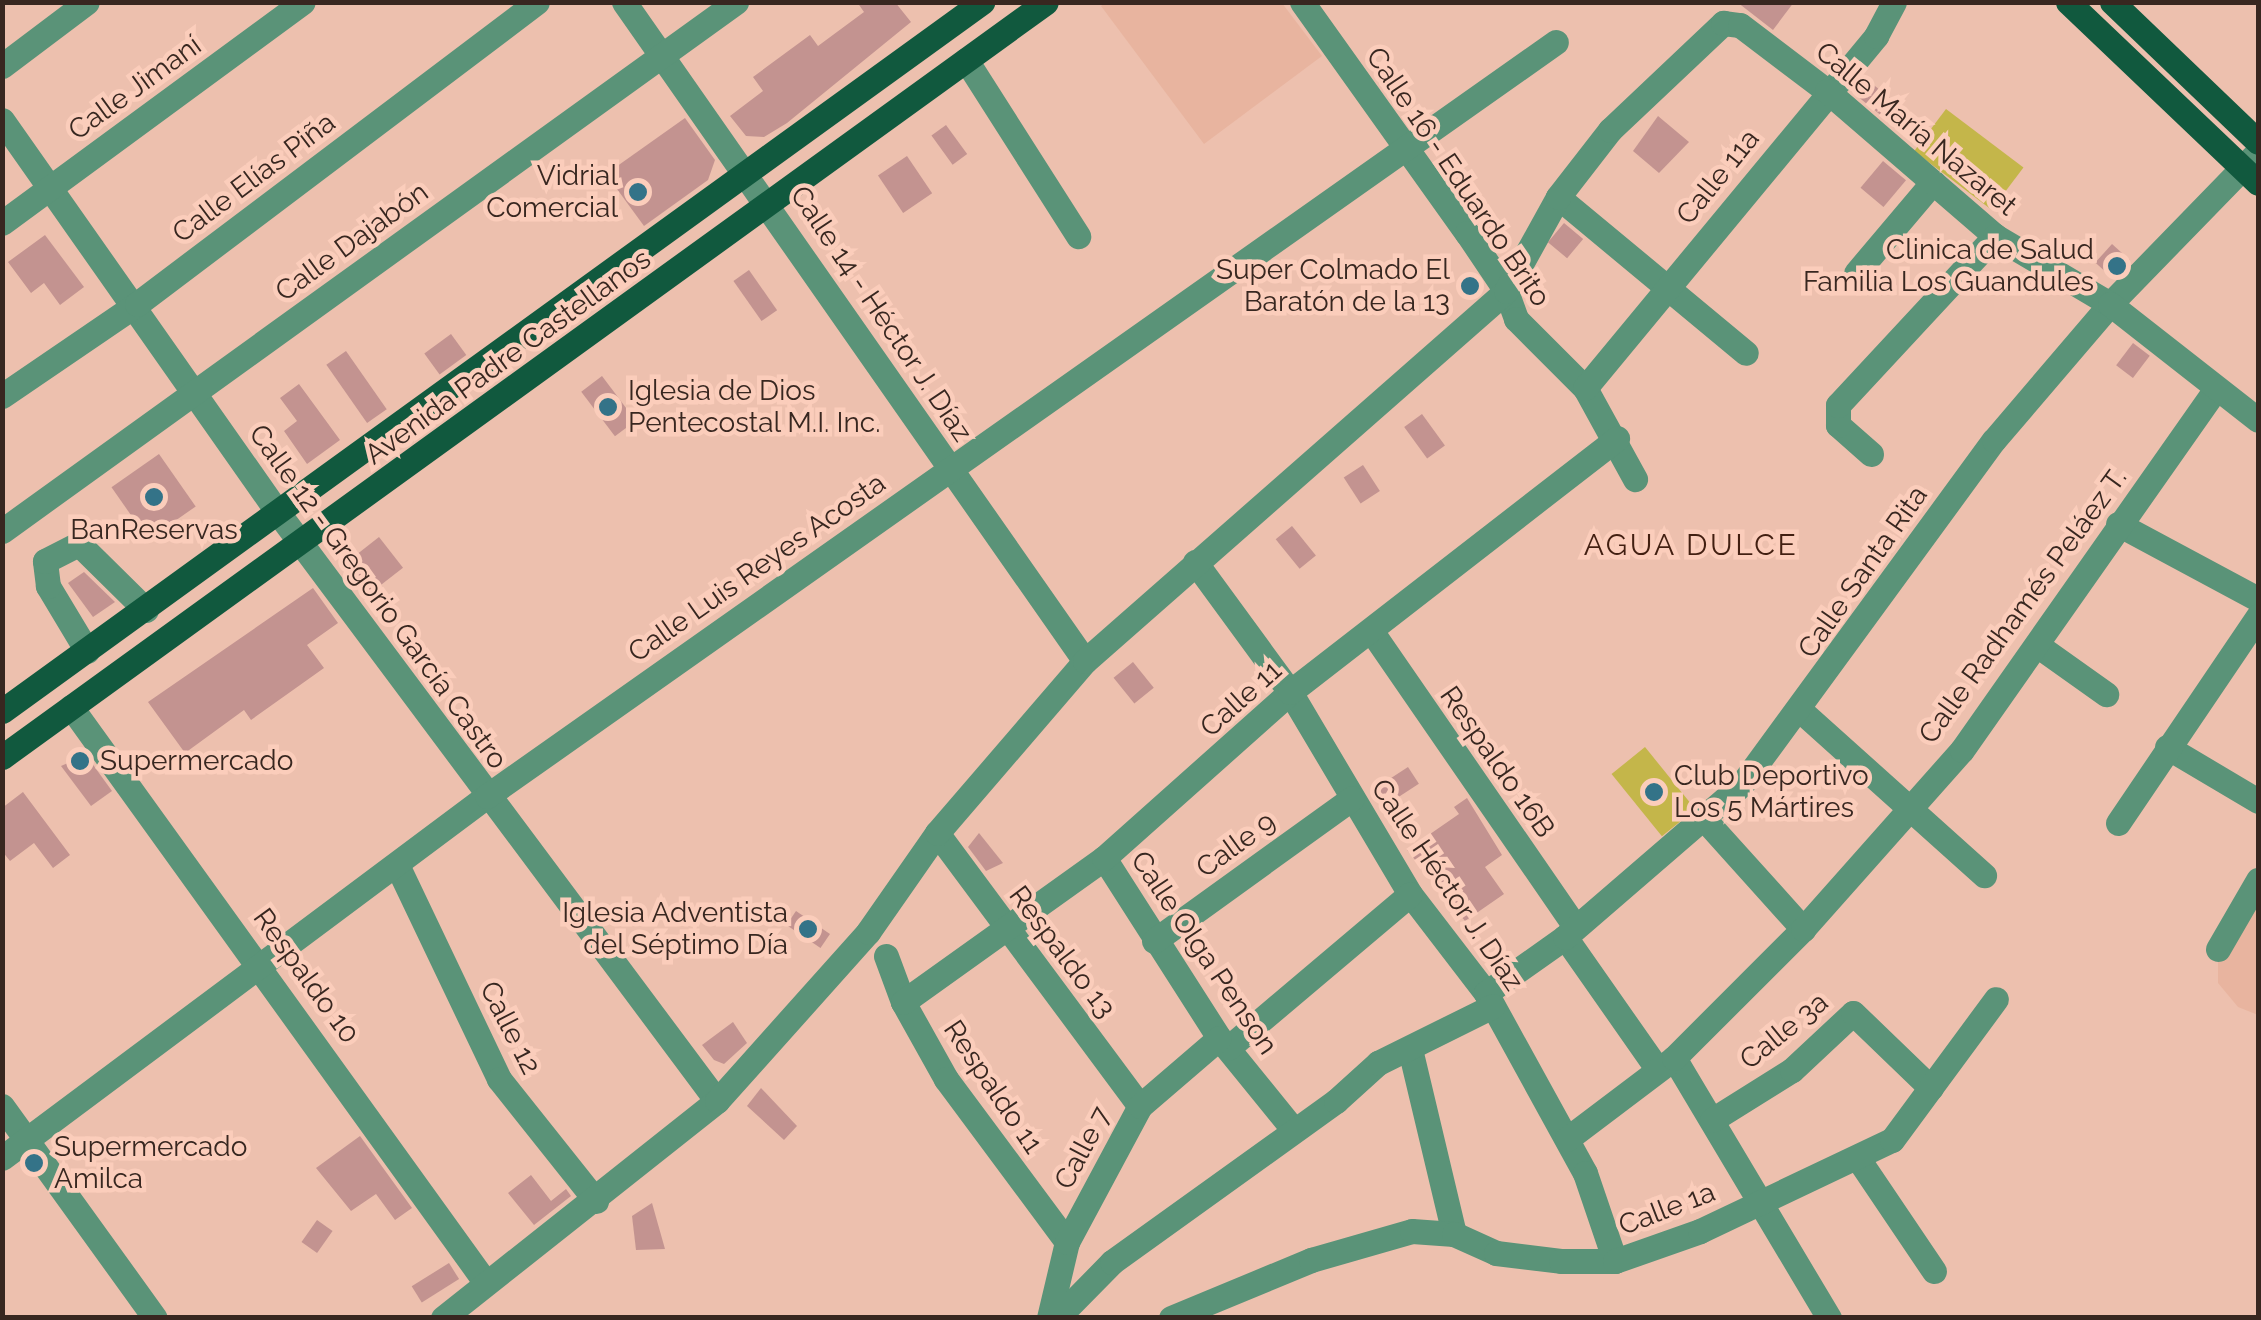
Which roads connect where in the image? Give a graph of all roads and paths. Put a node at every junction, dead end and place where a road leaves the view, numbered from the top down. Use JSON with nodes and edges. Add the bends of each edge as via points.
{"nodes":[{"id":1,"x":88,"y":2,"type":"edge"},
{"id":2,"x":303,"y":2,"type":"edge"},
{"id":3,"x":537,"y":2,"type":"edge"},
{"id":4,"x":624,"y":2,"type":"edge"},
{"id":5,"x":736,"y":2,"type":"edge"},
{"id":6,"x":982,"y":2,"type":"edge"},
{"id":7,"x":1046,"y":2,"type":"edge"},
{"id":8,"x":1302,"y":2,"type":"edge"},
{"id":9,"x":1894,"y":2,"type":"edge"},
{"id":10,"x":2068,"y":2,"type":"edge"},
{"id":11,"x":2112,"y":2,"type":"edge"},
{"id":12,"x":1556,"y":42,"type":"dead end"},
{"id":13,"x":662,"y":56,"type":"junction"},
{"id":14,"x":966,"y":60,"type":"junction"},
{"id":15,"x":2,"y":66,"type":"edge"},
{"id":16,"x":1828,"y":91,"type":"junction"},
{"id":17,"x":2,"y":120,"type":"edge"},
{"id":18,"x":2258,"y":142,"type":"edge"},
{"id":19,"x":1404,"y":146,"type":"junction"},
{"id":20,"x":2254,"y":168,"type":"edge"},
{"id":21,"x":747,"y":175,"type":"junction"},
{"id":22,"x":1934,"y":182,"type":"junction"},
{"id":23,"x":50,"y":188,"type":"junction"},
{"id":24,"x":1558,"y":196,"type":"junction"},
{"id":25,"x":770,"y":204,"type":"junction"},
{"id":26,"x":2,"y":223,"type":"edge"},
{"id":27,"x":1078,"y":236,"type":"dead end"},
{"id":28,"x":1994,"y":236,"type":"junction"},
{"id":29,"x":1856,"y":273,"type":"dead end"},
{"id":30,"x":1667,"y":288,"type":"junction"},
{"id":31,"x":1506,"y":291,"type":"junction"},
{"id":32,"x":136,"y":304,"type":"junction"},
{"id":33,"x":2110,"y":304,"type":"junction"},
{"id":34,"x":1746,"y":353,"type":"dead end"},
{"id":35,"x":1586,"y":388,"type":"junction"},
{"id":36,"x":2216,"y":388,"type":"junction"},
{"id":37,"x":194,"y":393,"type":"junction"},
{"id":38,"x":2,"y":396,"type":"edge"},
{"id":39,"x":2258,"y":420,"type":"edge"},
{"id":40,"x":1618,"y":438,"type":"junction"},
{"id":41,"x":1871,"y":454,"type":"dead end"},
{"id":42,"x":950,"y":468,"type":"junction"},
{"id":43,"x":1635,"y":479,"type":"dead end"},
{"id":44,"x":279,"y":514,"type":"junction"},
{"id":45,"x":2118,"y":524,"type":"junction"},
{"id":46,"x":2,"y":531,"type":"edge"},
{"id":47,"x":302,"y":543,"type":"junction"},
{"id":48,"x":1194,"y":562,"type":"junction"},
{"id":49,"x":2258,"y":599,"type":"edge"},
{"id":50,"x":146,"y":610,"type":"junction"},
{"id":51,"x":2258,"y":616,"type":"edge"},
{"id":52,"x":1372,"y":632,"type":"junction"},
{"id":53,"x":2037,"y":645,"type":"junction"},
{"id":54,"x":87,"y":651,"type":"junction"},
{"id":55,"x":1086,"y":660,"type":"junction"},
{"id":56,"x":1290,"y":692,"type":"junction"},
{"id":57,"x":2106,"y":694,"type":"dead end"},
{"id":58,"x":71,"y":707,"type":"junction"},
{"id":59,"x":2,"y":711,"type":"edge"},
{"id":60,"x":1801,"y":711,"type":"junction"},
{"id":61,"x":2167,"y":747,"type":"junction"},
{"id":62,"x":2,"y":757,"type":"edge"},
{"id":63,"x":487,"y":796,"type":"junction"},
{"id":64,"x":1352,"y":798,"type":"junction"},
{"id":65,"x":2258,"y":801,"type":"edge"},
{"id":66,"x":1910,"y":803,"type":"junction"},
{"id":67,"x":1704,"y":820,"type":"junction"},
{"id":68,"x":2118,"y":823,"type":"dead end"},
{"id":69,"x":937,"y":833,"type":"junction"},
{"id":70,"x":1104,"y":858,"type":"junction"},
{"id":71,"x":397,"y":866,"type":"junction"},
{"id":72,"x":1984,"y":875,"type":"dead end"},
{"id":73,"x":2258,"y":880,"type":"edge"},
{"id":74,"x":1410,"y":894,"type":"junction"},
{"id":75,"x":1006,"y":927,"type":"junction"},
{"id":76,"x":1803,"y":930,"type":"junction"},
{"id":77,"x":1569,"y":931,"type":"junction"},
{"id":78,"x":1154,"y":941,"type":"junction"},
{"id":79,"x":2218,"y":949,"type":"dead end"},
{"id":80,"x":886,"y":956,"type":"dead end"},
{"id":81,"x":260,"y":962,"type":"junction"},
{"id":82,"x":1996,"y":999,"type":"dead end"},
{"id":83,"x":1489,"y":1000,"type":"junction"},
{"id":84,"x":903,"y":1002,"type":"junction"},
{"id":85,"x":1224,"y":1043,"type":"junction"},
{"id":86,"x":1410,"y":1049,"type":"junction"},
{"id":87,"x":1665,"y":1062,"type":"junction"},
{"id":88,"x":1931,"y":1088,"type":"junction"},
{"id":89,"x":717,"y":1101,"type":"junction"},
{"id":90,"x":2,"y":1106,"type":"edge"},
{"id":91,"x":1140,"y":1106,"type":"junction"},
{"id":92,"x":1712,"y":1120,"type":"junction"},
{"id":93,"x":1293,"y":1129,"type":"junction"},
{"id":94,"x":1567,"y":1139,"type":"junction"},
{"id":95,"x":27,"y":1140,"type":"junction"},
{"id":96,"x":2,"y":1158,"type":"edge"},
{"id":97,"x":1859,"y":1160,"type":"junction"},
{"id":98,"x":596,"y":1201,"type":"junction"},
{"id":99,"x":1762,"y":1202,"type":"junction"},
{"id":100,"x":1454,"y":1234,"type":"junction"},
{"id":101,"x":1068,"y":1242,"type":"junction"},
{"id":102,"x":1616,"y":1260,"type":"junction"},
{"id":103,"x":1934,"y":1271,"type":"dead end"},
{"id":104,"x":486,"y":1284,"type":"junction"},
{"id":105,"x":155,"y":1318,"type":"edge"},
{"id":106,"x":442,"y":1318,"type":"edge"},
{"id":107,"x":1049,"y":1318,"type":"edge"},
{"id":108,"x":1057,"y":1318,"type":"edge"},
{"id":109,"x":1172,"y":1318,"type":"edge"},
{"id":110,"x":1829,"y":1318,"type":"edge"}],
"edges":[{"from":1,"to":15,"type":"street"},
{"from":2,"to":23,"type":"street","name":"Calle Jimaní"},
{"from":3,"to":32,"type":"street","name":"Calle Elías Piña"},
{"from":4,"to":13,"type":"street","name":"Calle 14 - Héctor J. Díaz"},
{"from":5,"to":13,"type":"street","name":"Calle Dajabón"},
{"from":6,"to":21,"type":"main road","name":"Avenida Padre Castellanos"},
{"from":7,"to":14,"type":"main road","name":"Avenida Padre Castellanos"},
{"from":8,"to":19,"type":"street","name":"Calle 16 - Eduardo Brito"},
{"from":9,"to":16,"type":"street","name":"Calle 11a","via":[[1876,36]]},
{"from":10,"to":20,"type":"main road"},
{"from":11,"to":18,"type":"main road"},
{"from":12,"to":19,"type":"street","name":"Calle Luis Reyes Acosta"},
{"from":13,"to":21,"type":"street","name":"Calle 14 - Héctor J. Díaz"},
{"from":13,"to":37,"type":"street","name":"Calle Dajabón"},
{"from":14,"to":25,"type":"main road","name":"Avenida Padre Castellanos"},
{"from":14,"to":27,"type":"street"},
{"from":16,"to":22,"type":"street","name":"Calle María Nazaret"},
{"from":16,"to":24,"type":"street","name":"Calle María Nazaret","via":[[1732,22],[1701,39],[1610,130]]},
{"from":16,"to":30,"type":"street","name":"Calle 11a"},
{"from":17,"to":23,"type":"street","name":"Calle 12 - Gregorio García Castro"},
{"from":19,"to":31,"type":"street","name":"Calle 16 - Eduardo Brito"},
{"from":19,"to":42,"type":"street","name":"Calle Luis Reyes Acosta"},
{"from":20,"to":33,"type":"street","name":"Calle Santa Rita"},
{"from":21,"to":25,"type":"street","name":"Calle 14 - Héctor J. Díaz"},
{"from":21,"to":44,"type":"main road","name":"Avenida Padre Castellanos"},
{"from":22,"to":28,"type":"street","name":"Calle María Nazaret"},
{"from":22,"to":29,"type":"street"},
{"from":23,"to":26,"type":"street","name":"Calle Jimaní"},
{"from":23,"to":32,"type":"street","name":"Calle 12 - Gregorio García Castro"},
{"from":24,"to":30,"type":"street"},
{"from":24,"to":31,"type":"street"},
{"from":25,"to":42,"type":"street","name":"Calle 14 - Héctor J. Díaz"},
{"from":25,"to":47,"type":"main road","name":"Avenida Padre Castellanos"},
{"from":28,"to":33,"type":"street","name":"Calle María Nazaret"},
{"from":28,"to":41,"type":"street","via":[[1838,406],[1838,425]]},
{"from":30,"to":34,"type":"street"},
{"from":30,"to":35,"type":"street","name":"Calle 11a"},
{"from":31,"to":35,"type":"street","name":"Calle 16 - Eduardo Brito","via":[[1516,318]]},
{"from":31,"to":48,"type":"street"},
{"from":32,"to":37,"type":"street","name":"Calle 12 - Gregorio García Castro"},
{"from":32,"to":38,"type":"street","name":"Calle Elías Piña"},
{"from":33,"to":36,"type":"street","name":"Calle María Nazaret"},
{"from":33,"to":60,"type":"street","name":"Calle Santa Rita","via":[[1994,440]]},
{"from":35,"to":40,"type":"street","name":"Calle 16 - Eduardo Brito"},
{"from":36,"to":39,"type":"street","name":"Calle María Nazaret"},
{"from":36,"to":45,"type":"street","name":"Calle Radhamés Peláez T."},
{"from":37,"to":44,"type":"street","name":"Calle 12 - Gregorio García Castro"},
{"from":37,"to":46,"type":"street","name":"Calle Dajabón"},
{"from":40,"to":43,"type":"street","name":"Calle 16 - Eduardo Brito"},
{"from":40,"to":52,"type":"street","name":"Calle 11"},
{"from":42,"to":55,"type":"street","name":"Calle 14 - Héctor J. Díaz"},
{"from":42,"to":63,"type":"street","name":"Calle Luis Reyes Acosta"},
{"from":44,"to":47,"type":"street","name":"Calle 12 - Gregorio García Castro"},
{"from":44,"to":50,"type":"main road","name":"Avenida Padre Castellanos"},
{"from":45,"to":49,"type":"street"},
{"from":45,"to":53,"type":"street","name":"Calle Radhamés Peláez T."},
{"from":47,"to":58,"type":"main road","name":"Avenida Padre Castellanos"},
{"from":47,"to":63,"type":"street","name":"Calle 12 - Gregorio García Castro"},
{"from":48,"to":55,"type":"street"},
{"from":48,"to":56,"type":"street","name":"Calle Héctor J. Díaz"},
{"from":50,"to":54,"type":"main road","name":"Avenida Padre Castellanos"},
{"from":50,"to":54,"type":"street","via":[[78,544],[45,561],[48,586]]},
{"from":51,"to":61,"type":"street"},
{"from":52,"to":56,"type":"street","name":"Calle 11"},
{"from":52,"to":77,"type":"street","name":"Respaldo 16B"},
{"from":53,"to":57,"type":"street"},
{"from":53,"to":66,"type":"street","name":"Calle Radhamés Peláez T.","via":[[1962,750]]},
{"from":54,"to":59,"type":"main road","name":"Avenida Padre Castellanos"},
{"from":55,"to":69,"type":"street"},
{"from":56,"to":64,"type":"street","name":"Calle Héctor J. Díaz"},
{"from":56,"to":70,"type":"street","name":"Calle 11"},
{"from":58,"to":62,"type":"main road","name":"Avenida Padre Castellanos"},
{"from":58,"to":81,"type":"street","name":"Respaldo 10"},
{"from":60,"to":66,"type":"street"},
{"from":60,"to":67,"type":"street","name":"Calle Santa Rita"},
{"from":61,"to":65,"type":"street"},
{"from":61,"to":68,"type":"street"},
{"from":63,"to":71,"type":"street","name":"Calle Luis Reyes Acosta"},
{"from":63,"to":89,"type":"street","name":"Calle 12 - Gregorio García Castro"},
{"from":64,"to":74,"type":"street","name":"Calle Héctor J. Díaz"},
{"from":64,"to":78,"type":"street","name":"Calle 9"},
{"from":66,"to":72,"type":"street"},
{"from":66,"to":76,"type":"street","name":"Calle Radhamés Peláez T."},
{"from":67,"to":76,"type":"street"},
{"from":67,"to":77,"type":"street","name":"Calle Santa Rita"},
{"from":69,"to":75,"type":"street","name":"Respaldo 13"},
{"from":69,"to":89,"type":"street","via":[[868,932]]},
{"from":70,"to":75,"type":"street","name":"Calle 11"},
{"from":70,"to":78,"type":"street","name":"Calle Olga Penson"},
{"from":71,"to":81,"type":"street","name":"Calle Luis Reyes Acosta"},
{"from":71,"to":98,"type":"street","name":"Calle 12","via":[[499,1078]]},
{"from":73,"to":79,"type":"street"},
{"from":74,"to":83,"type":"street","name":"Calle Héctor J. Díaz"},
{"from":74,"to":85,"type":"street","name":"Calle 7"},
{"from":75,"to":84,"type":"street","name":"Calle 11"},
{"from":75,"to":91,"type":"street","name":"Respaldo 13"},
{"from":76,"to":87,"type":"street","name":"Calle Radhamés Peláez T."},
{"from":77,"to":83,"type":"street","name":"Calle Santa Rita"},
{"from":77,"to":87,"type":"street","name":"Respaldo 16B"},
{"from":78,"to":85,"type":"street","name":"Calle Olga Penson"},
{"from":80,"to":84,"type":"street","name":"Respaldo 11"},
{"from":81,"to":95,"type":"street","name":"Calle Luis Reyes Acosta"},
{"from":81,"to":104,"type":"street","name":"Respaldo 10"},
{"from":82,"to":88,"type":"street","name":"Calle 1a"},
{"from":83,"to":86,"type":"street","name":"Calle Santa Rita"},
{"from":83,"to":94,"type":"street","name":"Calle Héctor J. Díaz"},
{"from":84,"to":101,"type":"street","name":"Respaldo 11","via":[[946,1078]]},
{"from":85,"to":91,"type":"street","name":"Calle 7"},
{"from":85,"to":93,"type":"street","name":"Calle Olga Penson"},
{"from":86,"to":93,"type":"street","name":"Calle Santa Rita","via":[[1378,1063]]},
{"from":86,"to":100,"type":"street"},
{"from":87,"to":92,"type":"street","name":"Respaldo 16B"},
{"from":87,"to":94,"type":"street","name":"Calle Radhamés Peláez T."},
{"from":88,"to":92,"type":"street","name":"Calle 3a","via":[[1853,1013],[1792,1070]]},
{"from":88,"to":97,"type":"street","name":"Calle 1a","via":[[1892,1140]]},
{"from":89,"to":98,"type":"street"},
{"from":90,"to":95,"type":"street"},
{"from":91,"to":101,"type":"street","name":"Calle 7"},
{"from":92,"to":99,"type":"street","name":"Respaldo 16B"},
{"from":93,"to":108,"type":"street","name":"Calle Santa Rita","via":[[1112,1262]]},
{"from":94,"to":102,"type":"street","name":"Calle Héctor J. Díaz"},
{"from":95,"to":96,"type":"street","name":"Calle Luis Reyes Acosta"},
{"from":95,"to":105,"type":"street"},
{"from":97,"to":99,"type":"street","name":"Calle 1a"},
{"from":97,"to":103,"type":"street"},
{"from":98,"to":104,"type":"street"},
{"from":99,"to":102,"type":"street","name":"Calle 1a"},
{"from":99,"to":110,"type":"street","name":"Respaldo 16B"},
{"from":100,"to":102,"type":"street","name":"Calle 1a","via":[[1496,1253]]},
{"from":100,"to":109,"type":"street","name":"Calle 1a","via":[[1412,1231],[1354,1247]]},
{"from":101,"to":107,"type":"street","name":"Calle 7"},
{"from":104,"to":106,"type":"street"}]}
